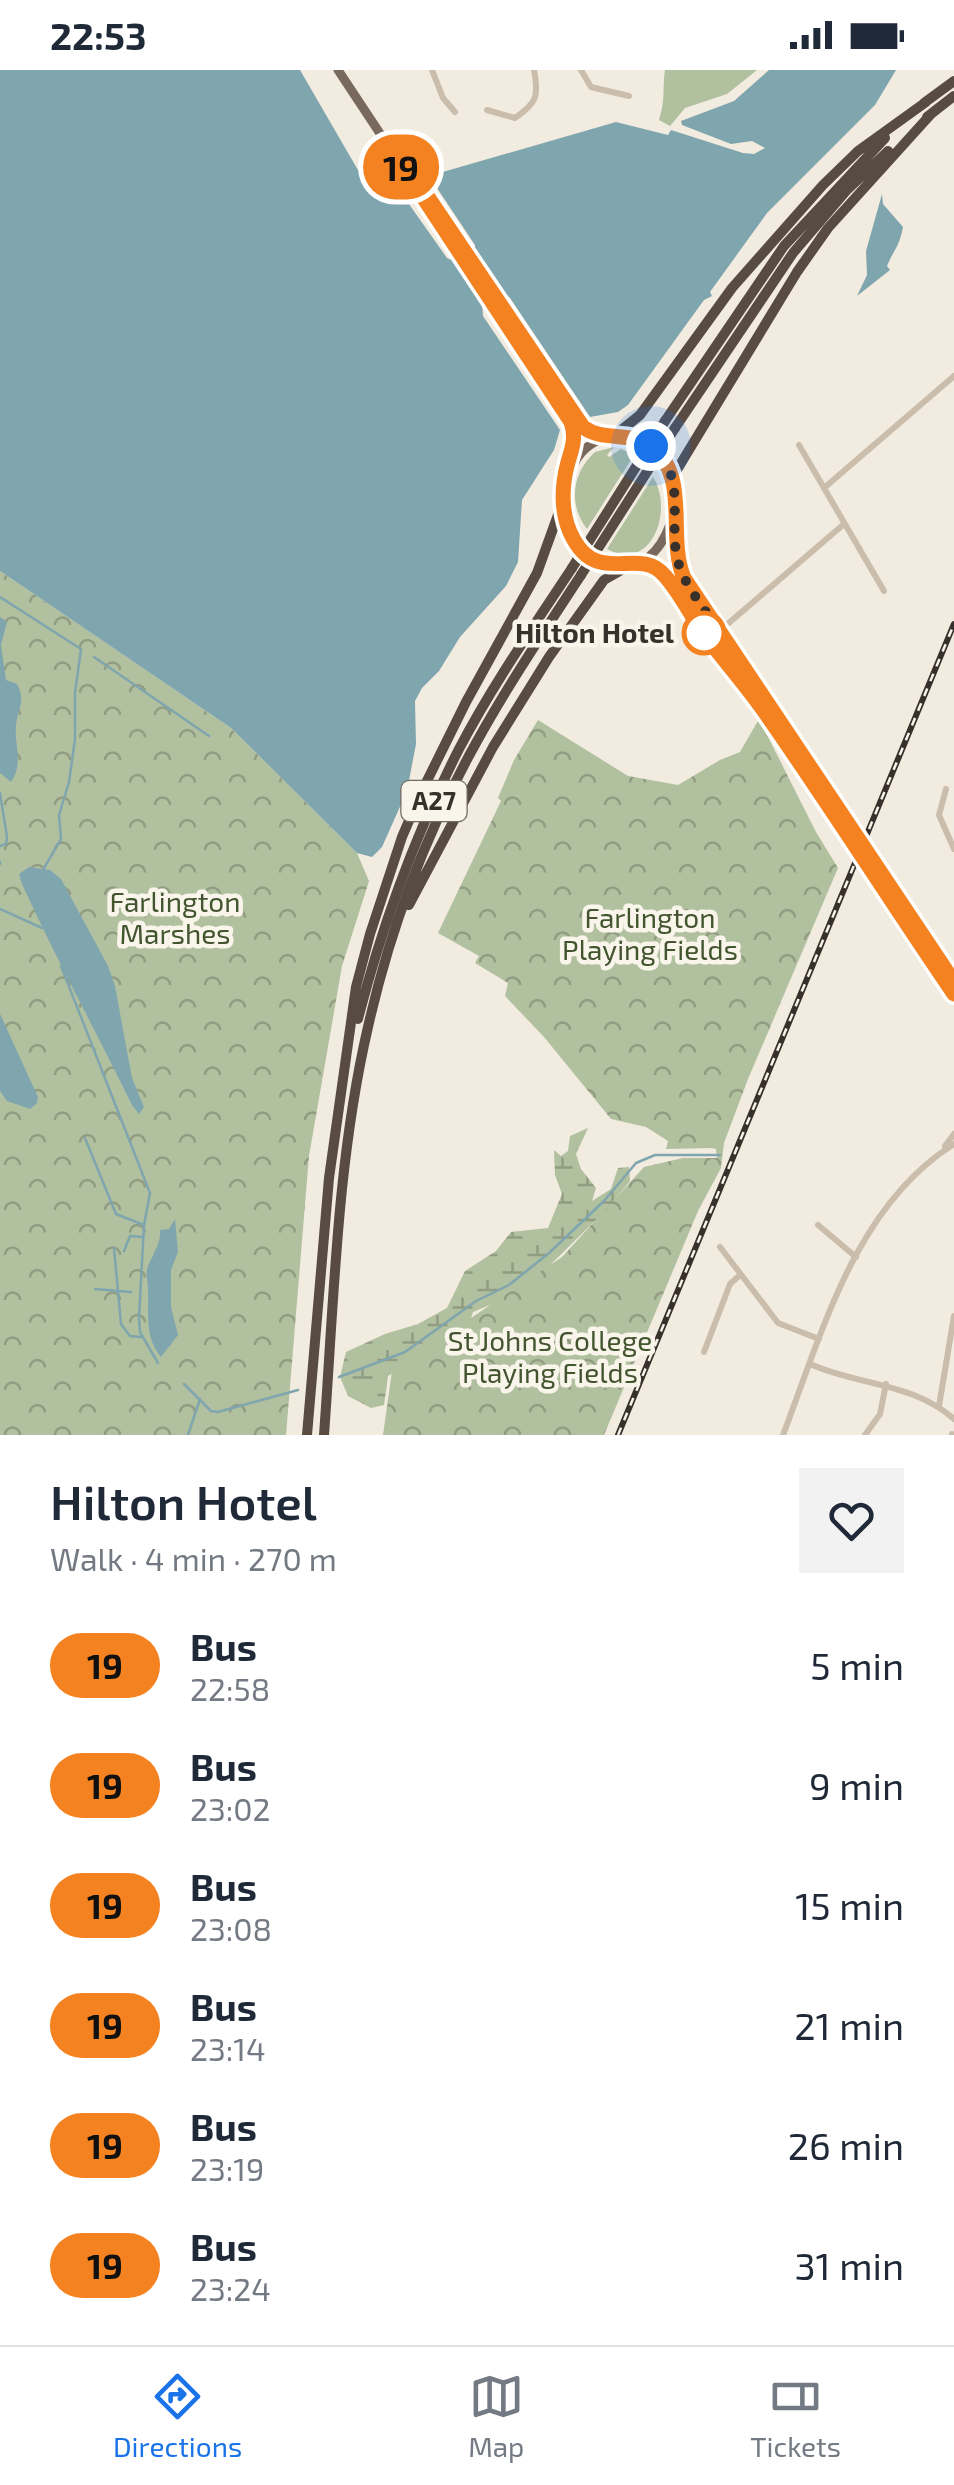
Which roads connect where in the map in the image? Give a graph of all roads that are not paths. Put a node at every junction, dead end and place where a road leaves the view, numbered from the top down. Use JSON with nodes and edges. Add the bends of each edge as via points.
{"nodes":[{"id":1,"x":338,"y":70,"type":"edge"},
{"id":2,"x":432,"y":70,"type":"edge"},
{"id":3,"x":534,"y":70,"type":"edge"},
{"id":4,"x":581,"y":70,"type":"edge"},
{"id":5,"x":954,"y":81,"type":"edge"},
{"id":6,"x":629,"y":96,"type":"dead end"},
{"id":7,"x":954,"y":96,"type":"edge"},
{"id":8,"x":926,"y":102,"type":"junction"},
{"id":9,"x":487,"y":110,"type":"dead end"},
{"id":10,"x":455,"y":112,"type":"dead end"},
{"id":11,"x":932,"y":113,"type":"junction"},
{"id":12,"x":510,"y":326,"type":"junction"},
{"id":13,"x":954,"y":376,"type":"edge"},
{"id":14,"x":670,"y":424,"type":"junction"},
{"id":15,"x":612,"y":436,"type":"junction"},
{"id":16,"x":799,"y":445,"type":"dead end"},
{"id":17,"x":672,"y":478,"type":"junction"},
{"id":18,"x":564,"y":485,"type":"junction"},
{"id":19,"x":824,"y":488,"type":"junction"},
{"id":20,"x":563,"y":501,"type":"junction"},
{"id":21,"x":676,"y":510,"type":"junction"},
{"id":22,"x":844,"y":524,"type":"junction"},
{"id":23,"x":637,"y":563,"type":"junction"},
{"id":24,"x":576,"y":571,"type":"junction"},
{"id":25,"x":884,"y":591,"type":"dead end"},
{"id":26,"x":719,"y":633,"type":"junction"},
{"id":27,"x":709,"y":640,"type":"junction"},
{"id":28,"x":946,"y":789,"type":"dead end"},
{"id":29,"x":857,"y":845,"type":"junction"},
{"id":30,"x":954,"y":849,"type":"edge"},
{"id":31,"x":876,"y":873,"type":"junction"},
{"id":32,"x":394,"y":934,"type":"junction"},
{"id":33,"x":954,"y":983,"type":"edge"},
{"id":34,"x":954,"y":994,"type":"edge"},
{"id":35,"x":348,"y":1058,"type":"junction"},
{"id":36,"x":954,"y":1139,"type":"edge"},
{"id":37,"x":938,"y":1154,"type":"junction"},
{"id":38,"x":818,"y":1225,"type":"dead end"},
{"id":39,"x":720,"y":1247,"type":"dead end"},
{"id":40,"x":856,"y":1257,"type":"junction"},
{"id":41,"x":740,"y":1275,"type":"junction"},
{"id":42,"x":954,"y":1316,"type":"edge"},
{"id":43,"x":819,"y":1339,"type":"junction"},
{"id":44,"x":704,"y":1352,"type":"dead end"},
{"id":45,"x":810,"y":1364,"type":"junction"},
{"id":46,"x":886,"y":1384,"type":"junction"},
{"id":47,"x":939,"y":1406,"type":"junction"},
{"id":48,"x":954,"y":1419,"type":"edge"},
{"id":49,"x":308,"y":1435,"type":"edge"},
{"id":50,"x":324,"y":1435,"type":"edge"},
{"id":51,"x":783,"y":1435,"type":"edge"},
{"id":52,"x":865,"y":1435,"type":"edge"}],
"edges":[{"from":1,"to":12,"type":"main road"},
{"from":2,"to":10,"type":"street"},
{"from":3,"to":9,"type":"street","via":[[534,110],[515,118]]},
{"from":4,"to":6,"type":"street","via":[[591,86]]},
{"from":5,"to":8,"type":"highway","number":"A27"},
{"from":7,"to":11,"type":"highway","number":"A27"},
{"from":8,"to":14,"type":"highway","number":"A27","via":[[784,246]]},
{"from":8,"to":15,"type":"highway","via":[[822,185],[732,288],[640,415]]},
{"from":11,"to":14,"type":"highway","number":"A27","via":[[819,221]]},
{"from":11,"to":17,"type":"highway","via":[[828,228]]},
{"from":12,"to":15,"type":"main road","via":[[583,427]]},
{"from":12,"to":18,"type":"main road","via":[[572,426]]},
{"from":13,"to":19,"type":"street"},
{"from":14,"to":24,"type":"highway","number":"A27","bridge":true},
{"from":15,"to":17,"type":"main road","via":[[651,446]]},
{"from":15,"to":18,"type":"main road","via":[[584,450]]},
{"from":16,"to":19,"type":"street"},
{"from":17,"to":21,"type":"main road"},
{"from":18,"to":20,"type":"main road"},
{"from":19,"to":22,"type":"street"},
{"from":20,"to":23,"type":"main road","via":[[568,528],[585,555],[602,564]]},
{"from":20,"to":35,"type":"highway","via":[[538,573],[402,836],[356,986]]},
{"from":21,"to":23,"type":"main road","via":[[658,548]]},
{"from":21,"to":26,"type":"main road","via":[[680,570]]},
{"from":22,"to":25,"type":"street"},
{"from":22,"to":26,"type":"street"},
{"from":23,"to":27,"type":"main road","via":[[661,571]]},
{"from":23,"to":32,"type":"highway","via":[[604,580],[550,657],[493,748]]},
{"from":24,"to":32,"type":"highway","number":"A27","via":[[475,745]]},
{"from":24,"to":35,"type":"highway","number":"A27","via":[[495,686],[429,811],[378,943]]},
{"from":26,"to":27,"type":"street"},
{"from":26,"to":29,"type":"main road"},
{"from":27,"to":29,"type":"main road"},
{"from":28,"to":30,"type":"street","via":[[939,815]]},
{"from":29,"to":31,"type":"main road","bridge":true},
{"from":31,"to":33,"type":"main road"},
{"from":31,"to":34,"type":"main road"},
{"from":32,"to":50,"type":"highway","number":"A27","via":[[351,1114]]},
{"from":35,"to":49,"type":"highway","number":"A27","via":[[329,1178]]},
{"from":36,"to":37,"type":"street"},
{"from":36,"to":37,"type":"street"},
{"from":37,"to":40,"type":"street","via":[[892,1201]]},
{"from":38,"to":40,"type":"street"},
{"from":39,"to":41,"type":"street"},
{"from":40,"to":43,"type":"street"},
{"from":41,"to":43,"type":"street","via":[[778,1322]]},
{"from":41,"to":44,"type":"street","via":[[730,1284]]},
{"from":42,"to":47,"type":"street"},
{"from":43,"to":45,"type":"street"},
{"from":45,"to":46,"type":"street"},
{"from":45,"to":51,"type":"street"},
{"from":46,"to":47,"type":"street"},
{"from":46,"to":52,"type":"street","via":[[880,1414]]},
{"from":47,"to":48,"type":"street"}]}
